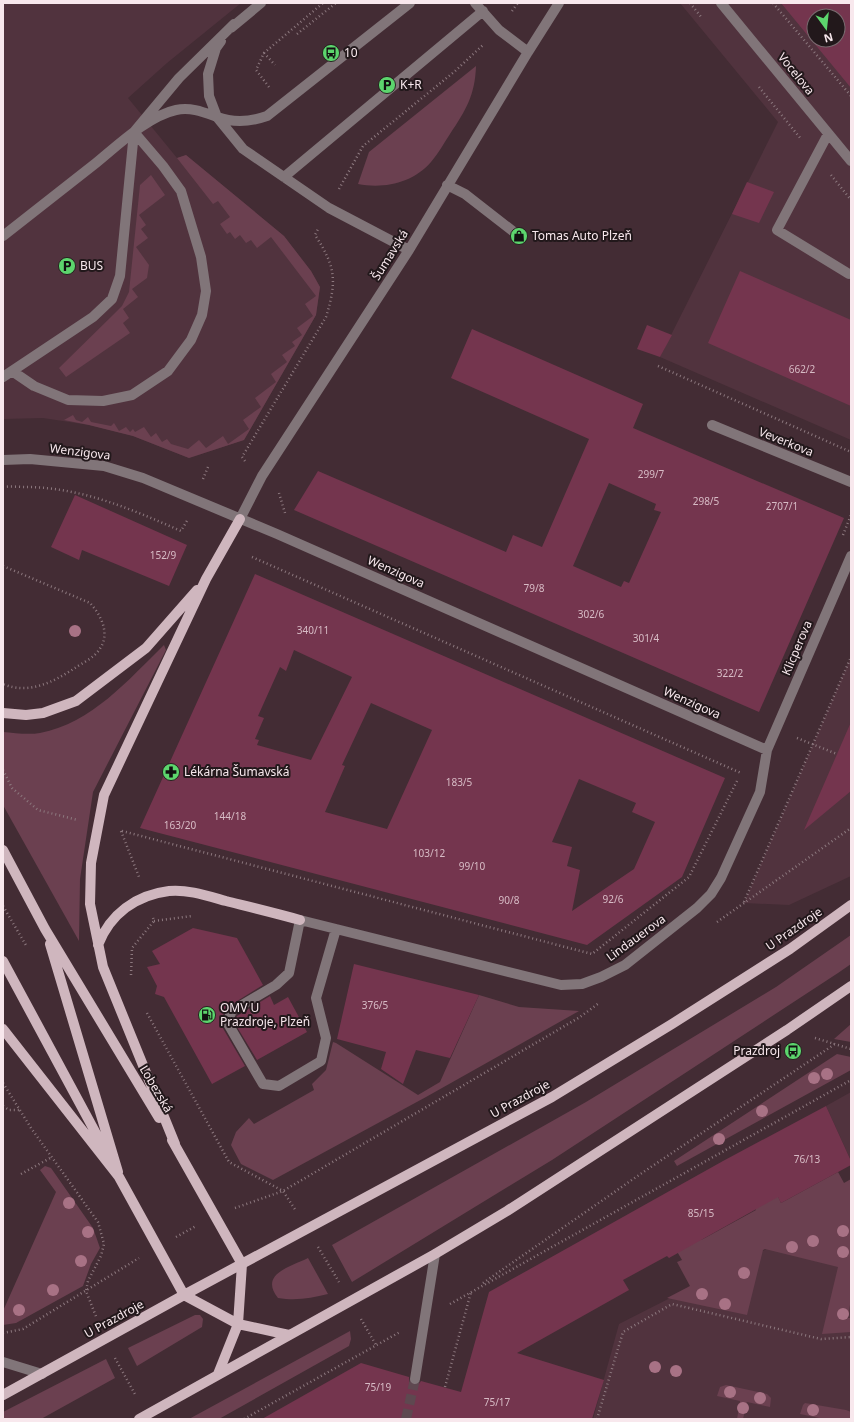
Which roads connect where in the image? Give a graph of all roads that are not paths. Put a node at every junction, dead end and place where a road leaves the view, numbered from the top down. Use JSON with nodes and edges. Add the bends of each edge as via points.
{"nodes":[{"id":1,"x":261,"y":3,"type":"edge"},
{"id":2,"x":410,"y":3,"type":"edge"},
{"id":3,"x":475,"y":3,"type":"edge"},
{"id":4,"x":559,"y":3,"type":"edge"},
{"id":5,"x":721,"y":3,"type":"edge"},
{"id":6,"x":483,"y":11,"type":"junction"},
{"id":7,"x":234,"y":24,"type":"junction"},
{"id":8,"x":528,"y":52,"type":"junction"},
{"id":9,"x":217,"y":117,"type":"junction"},
{"id":10,"x":134,"y":132,"type":"junction"},
{"id":11,"x":828,"y":134,"type":"junction"},
{"id":12,"x":851,"y":161,"type":"edge"},
{"id":13,"x":284,"y":177,"type":"junction"},
{"id":14,"x":447,"y":184,"type":"junction"},
{"id":15,"x":3,"y":236,"type":"edge"},
{"id":16,"x":520,"y":236,"type":"dead end"},
{"id":17,"x":409,"y":250,"type":"junction"},
{"id":18,"x":849,"y":274,"type":"dead end"},
{"id":19,"x":12,"y":371,"type":"junction"},
{"id":20,"x":3,"y":378,"type":"edge"},
{"id":21,"x":712,"y":425,"type":"dead end"},
{"id":22,"x":3,"y":460,"type":"edge"},
{"id":23,"x":851,"y":482,"type":"edge"},
{"id":24,"x":240,"y":519,"type":"junction"},
{"id":25,"x":851,"y":556,"type":"edge"},
{"id":26,"x":206,"y":579,"type":"junction"},
{"id":27,"x":6,"y":714,"type":"edge"},
{"id":28,"x":767,"y":750,"type":"junction"},
{"id":29,"x":3,"y":850,"type":"edge"},
{"id":30,"x":851,"y":905,"type":"edge"},
{"id":31,"x":300,"y":920,"type":"junction"},
{"id":32,"x":45,"y":929,"type":"junction"},
{"id":33,"x":336,"y":929,"type":"junction"},
{"id":34,"x":98,"y":945,"type":"junction"},
{"id":35,"x":3,"y":961,"type":"edge"},
{"id":36,"x":851,"y":986,"type":"edge"},
{"id":37,"x":3,"y":1029,"type":"edge"},
{"id":38,"x":175,"y":1144,"type":"junction"},
{"id":39,"x":119,"y":1177,"type":"junction"},
{"id":40,"x":435,"y":1254,"type":"junction"},
{"id":41,"x":242,"y":1264,"type":"junction"},
{"id":42,"x":184,"y":1295,"type":"junction"},
{"id":43,"x":238,"y":1324,"type":"junction"},
{"id":44,"x":289,"y":1335,"type":"junction"},
{"id":45,"x":3,"y":1362,"type":"edge"},
{"id":46,"x":42,"y":1374,"type":"junction"},
{"id":47,"x":218,"y":1374,"type":"junction"},
{"id":48,"x":415,"y":1379,"type":"tunnel mouth"},
{"id":49,"x":3,"y":1395,"type":"edge"},
{"id":50,"x":142,"y":1417,"type":"edge"}],
"edges":[{"from":1,"to":7,"type":"street"},
{"from":2,"to":9,"type":"street","via":[[267,116],[242,122]]},
{"from":3,"to":6,"type":"street"},
{"from":4,"to":8,"type":"street","name":"Šumavská"},
{"from":5,"to":11,"type":"street","name":"Vocelova"},
{"from":6,"to":8,"type":"street","via":[[499,30]]},
{"from":6,"to":13,"type":"street"},
{"from":7,"to":9,"type":"street","via":[[216,48],[208,74],[209,96]]},
{"from":7,"to":10,"type":"street","via":[[179,78]]},
{"from":8,"to":14,"type":"street","name":"Šumavská"},
{"from":9,"to":10,"type":"street","via":[[192,109],[177,110],[162,114]]},
{"from":9,"to":13,"type":"street","via":[[242,149]]},
{"from":10,"to":15,"type":"street"},
{"from":10,"to":19,"type":"street","via":[[120,276],[115,294],[105,307],[92,317]]},
{"from":10,"to":19,"type":"street","via":[[164,166],[181,191],[201,257],[206,291],[202,315],[191,340],[168,371],[132,395],[103,401],[68,400],[34,386]]},
{"from":11,"to":12,"type":"street","name":"Vocelova"},
{"from":11,"to":18,"type":"street","via":[[777,230]]},
{"from":13,"to":17,"type":"street","via":[[329,208]]},
{"from":14,"to":16,"type":"street","via":[[465,194]]},
{"from":14,"to":17,"type":"street","name":"Šumavská"},
{"from":17,"to":24,"type":"street","name":"Šumavská","via":[[262,476]]},
{"from":19,"to":20,"type":"street"},
{"from":21,"to":23,"type":"street","name":"Veverkova"},
{"from":22,"to":24,"type":"street","name":"Wenzigova","via":[[30,459],[104,466],[143,478]]},
{"from":24,"to":26,"type":"main road"},
{"from":24,"to":28,"type":"street","name":"Wenzigova"},
{"from":25,"to":28,"type":"street","name":"Klicperova"},
{"from":26,"to":27,"type":"main road","via":[[146,648],[91,691],[60,708],[26,715]]},
{"from":26,"to":34,"type":"main road","via":[[104,795],[91,863],[90,904]]},
{"from":28,"to":33,"type":"street","name":"Lindauerova","via":[[760,792],[721,878],[711,894],[625,965],[601,977],[582,984],[561,985]]},
{"from":29,"to":32,"type":"main road"},
{"from":30,"to":41,"type":"main road","name":"U Prazdroje","via":[[784,953],[552,1097]]},
{"from":31,"to":33,"type":"street","name":"Lindauerova"},
{"from":31,"to":33,"type":"street","via":[[289,973],[276,985],[232,1011],[228,1022],[263,1084],[279,1086],[321,1061],[326,1038],[316,998]]},
{"from":31,"to":34,"type":"main road","via":[[198,894],[170,891],[145,896],[132,902],[112,919],[103,931]]},
{"from":32,"to":38,"type":"main road","name":"Lobezská"},
{"from":32,"to":39,"type":"main road"},
{"from":34,"to":38,"type":"main road","via":[[103,967]]},
{"from":35,"to":39,"type":"main road"},
{"from":36,"to":40,"type":"main road","via":[[507,1211]]},
{"from":37,"to":39,"type":"main road"},
{"from":38,"to":41,"type":"main road","name":"Lobezská"},
{"from":39,"to":42,"type":"main road"},
{"from":40,"to":44,"type":"main road"},
{"from":40,"to":48,"type":"street"},
{"from":41,"to":42,"type":"main road","name":"U Prazdroje"},
{"from":41,"to":43,"type":"main road"},
{"from":42,"to":43,"type":"main road"},
{"from":42,"to":46,"type":"main road","name":"U Prazdroje"},
{"from":43,"to":44,"type":"main road"},
{"from":43,"to":47,"type":"main road"},
{"from":44,"to":47,"type":"main road"},
{"from":45,"to":46,"type":"street"},
{"from":46,"to":49,"type":"main road","name":"U Prazdroje"},
{"from":47,"to":50,"type":"main road"}]}
